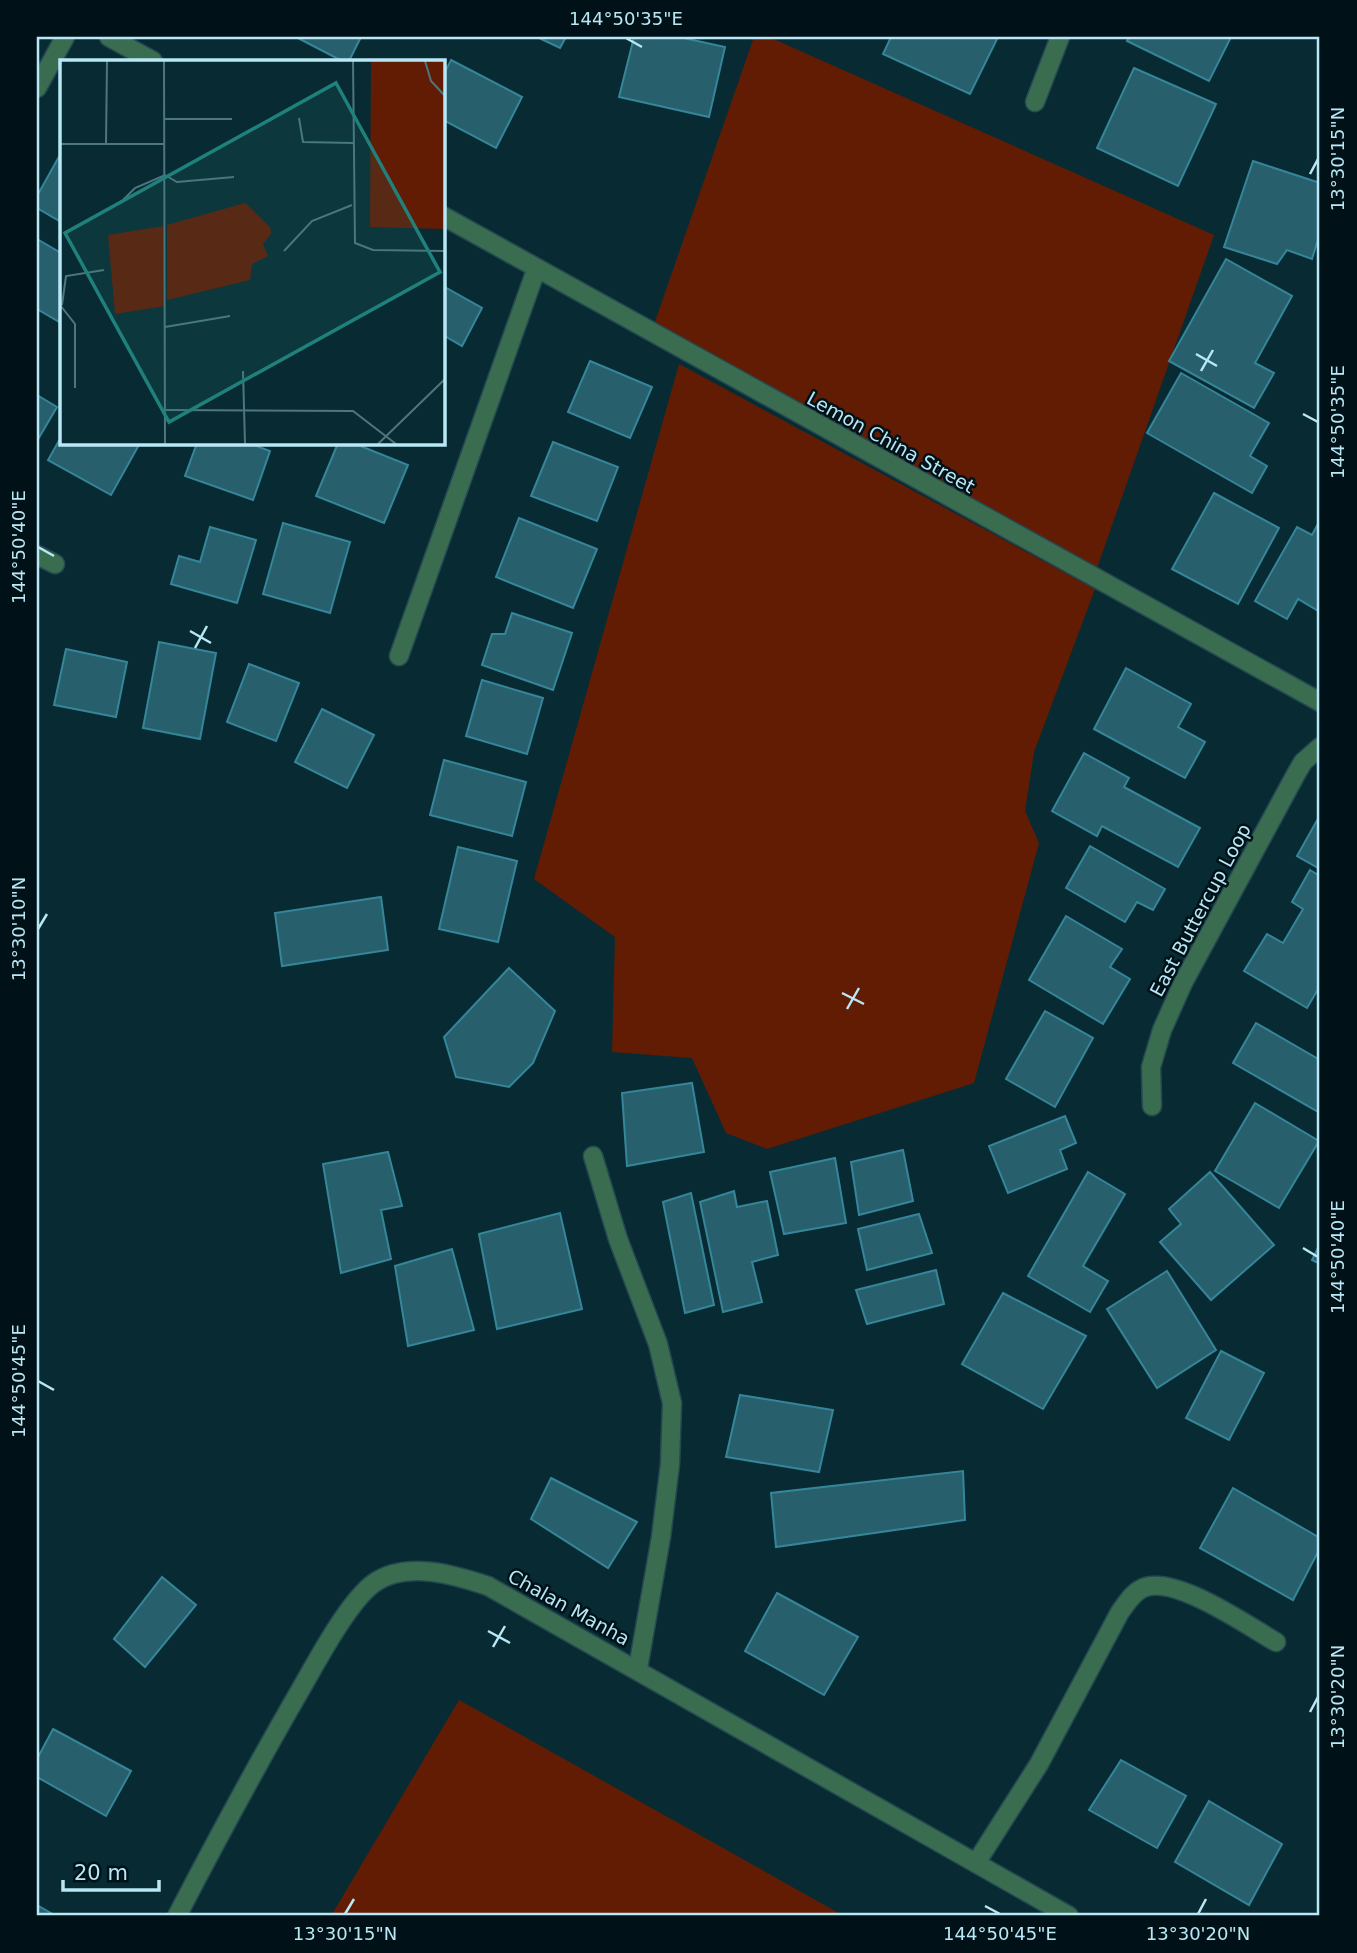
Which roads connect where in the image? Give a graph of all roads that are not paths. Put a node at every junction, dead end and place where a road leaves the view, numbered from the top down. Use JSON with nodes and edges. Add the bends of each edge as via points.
{"nodes":[{"id":1,"x":65,"y":37,"type":"edge"},
{"id":2,"x":109,"y":37,"type":"edge"},
{"id":3,"x":1060,"y":37,"type":"edge"},
{"id":4,"x":151,"y":60,"type":"edge"},
{"id":5,"x":37,"y":88,"type":"edge"},
{"id":6,"x":1035,"y":102,"type":"dead end"},
{"id":7,"x":444,"y":217,"type":"edge"},
{"id":8,"x":536,"y":270,"type":"junction"},
{"id":9,"x":37,"y":555,"type":"edge"},
{"id":10,"x":55,"y":564,"type":"dead end"},
{"id":11,"x":400,"y":656,"type":"dead end"},
{"id":12,"x":1320,"y":702,"type":"edge"},
{"id":13,"x":1320,"y":747,"type":"edge"},
{"id":14,"x":1152,"y":1106,"type":"dead end"},
{"id":15,"x":593,"y":1156,"type":"dead end"},
{"id":16,"x":1276,"y":1642,"type":"dead end"},
{"id":17,"x":638,"y":1668,"type":"junction"},
{"id":18,"x":976,"y":1863,"type":"junction"},
{"id":19,"x":177,"y":1916,"type":"edge"},
{"id":20,"x":1069,"y":1916,"type":"edge"}],
"edges":[{"from":1,"to":5,"type":"street"},
{"from":2,"to":4,"type":"street"},
{"from":3,"to":6,"type":"street"},
{"from":7,"to":8,"type":"street","name":"Lemon China Street"},
{"from":8,"to":11,"type":"street"},
{"from":8,"to":12,"type":"street","name":"Lemon China Street"},
{"from":9,"to":10,"type":"street"},
{"from":13,"to":14,"type":"street","name":"East Buttercup Loop","via":[[1296,774],[1183,983],[1151,1067]]},
{"from":15,"to":17,"type":"street","via":[[657,1343],[672,1403],[661,1536]]},
{"from":16,"to":18,"type":"street","via":[[1183,1592],[1157,1586],[1135,1593],[1039,1764]]},
{"from":17,"to":18,"type":"street","name":"Chalan Manha"},
{"from":17,"to":19,"type":"street","name":"Chalan Manha","via":[[488,1586],[459,1576],[419,1571],[375,1583],[324,1648]]},
{"from":18,"to":20,"type":"street","name":"Chalan Manha"}]}
